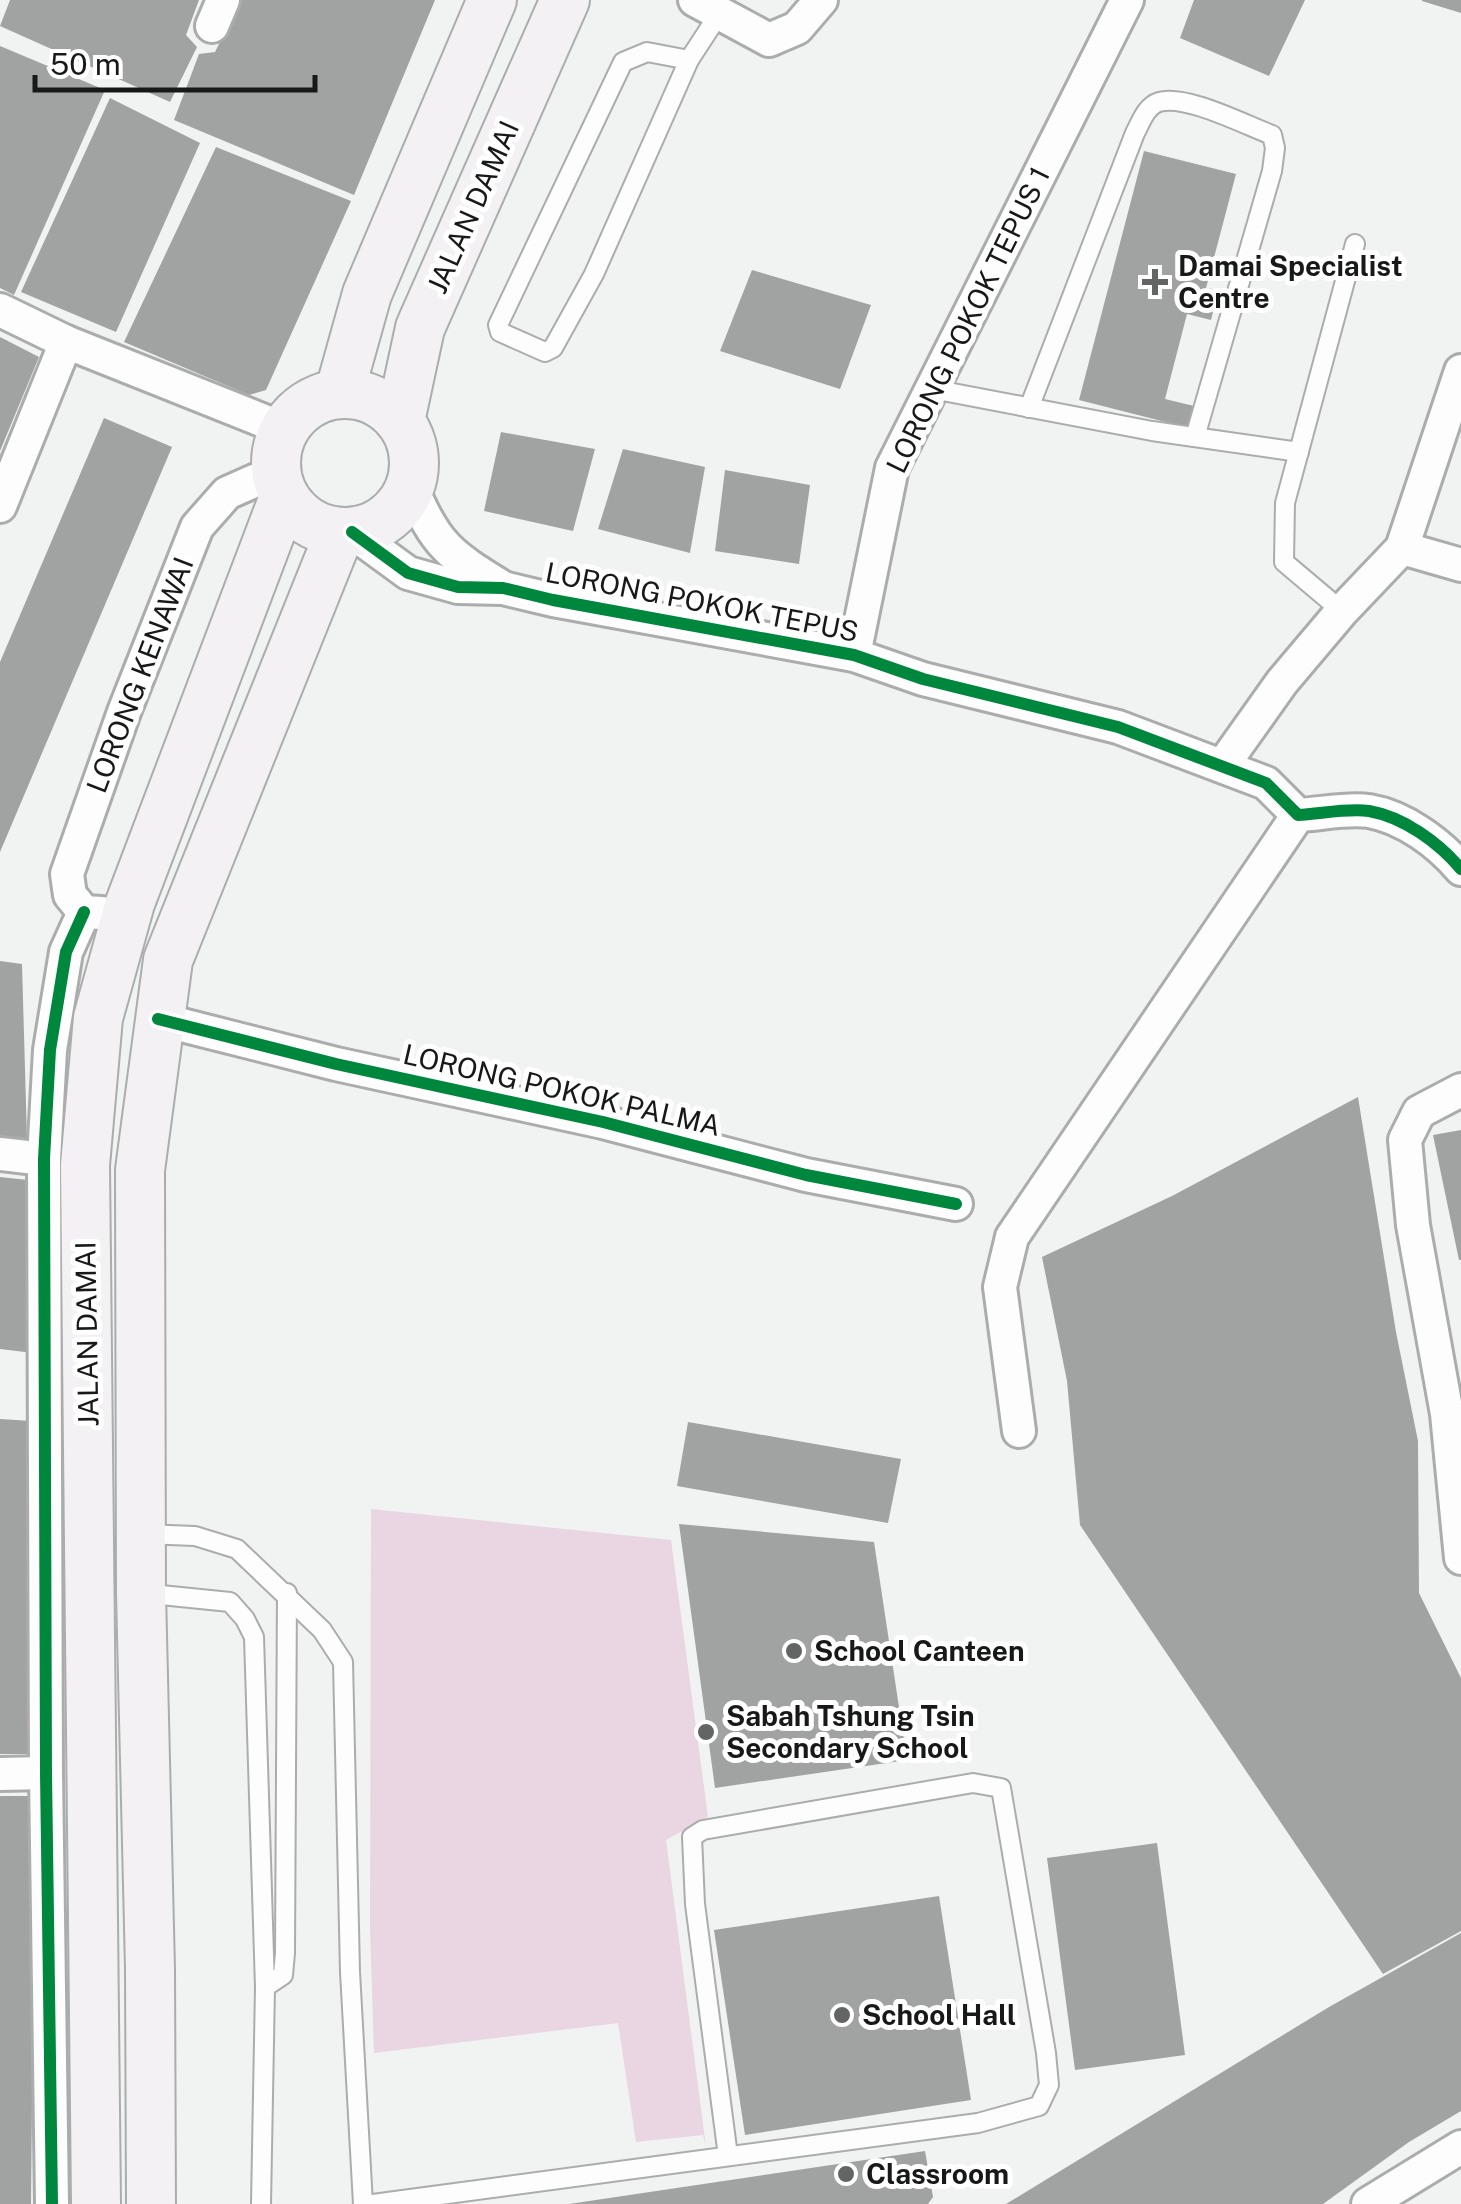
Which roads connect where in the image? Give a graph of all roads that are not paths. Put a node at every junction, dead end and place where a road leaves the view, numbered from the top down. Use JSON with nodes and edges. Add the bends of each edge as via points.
{"nodes":[{"id":1,"x":492,"y":0,"type":"edge"},
{"id":2,"x":565,"y":0,"type":"edge"},
{"id":3,"x":821,"y":0,"type":"edge"},
{"id":4,"x":1127,"y":0,"type":"edge"},
{"id":5,"x":707,"y":7,"type":"edge"},
{"id":6,"x":689,"y":60,"type":"junction"},
{"id":7,"x":1354,"y":244,"type":"dead end"},
{"id":8,"x":0,"y":310,"type":"edge"},
{"id":9,"x":66,"y":342,"type":"junction"},
{"id":10,"x":1461,"y":371,"type":"edge"},
{"id":11,"x":932,"y":390,"type":"junction"},
{"id":12,"x":340,"y":394,"type":"junction"},
{"id":13,"x":1028,"y":408,"type":"junction"},
{"id":14,"x":400,"y":421,"type":"junction"},
{"id":15,"x":284,"y":429,"type":"junction"},
{"id":16,"x":1195,"y":437,"type":"junction"},
{"id":17,"x":1299,"y":452,"type":"junction"},
{"id":18,"x":411,"y":486,"type":"junction"},
{"id":19,"x":280,"y":487,"type":"junction"},
{"id":20,"x":0,"y":506,"type":"edge"},
{"id":21,"x":346,"y":532,"type":"junction"},
{"id":22,"x":1402,"y":548,"type":"junction"},
{"id":23,"x":1461,"y":566,"type":"edge"},
{"id":24,"x":503,"y":588,"type":"junction"},
{"id":25,"x":1342,"y":611,"type":"junction"},
{"id":26,"x":854,"y":655,"type":"junction"},
{"id":27,"x":1223,"y":765,"type":"junction"},
{"id":28,"x":1298,"y":815,"type":"junction"},
{"id":29,"x":1461,"y":869,"type":"edge"},
{"id":30,"x":130,"y":903,"type":"junction"},
{"id":31,"x":84,"y":912,"type":"junction"},
{"id":32,"x":158,"y":1020,"type":"junction"},
{"id":33,"x":1461,"y":1090,"type":"edge"},
{"id":34,"x":0,"y":1154,"type":"edge"},
{"id":35,"x":44,"y":1159,"type":"junction"},
{"id":36,"x":956,"y":1204,"type":"dead end"},
{"id":37,"x":1020,"y":1431,"type":"dead end"},
{"id":38,"x":140,"y":1534,"type":"junction"},
{"id":39,"x":1461,"y":1558,"type":"edge"},
{"id":40,"x":141,"y":1593,"type":"junction"},
{"id":41,"x":287,"y":1594,"type":"junction"},
{"id":42,"x":0,"y":1774,"type":"edge"},
{"id":43,"x":46,"y":1774,"type":"junction"},
{"id":44,"x":265,"y":1987,"type":"junction"},
{"id":45,"x":1461,"y":2148,"type":"edge"},
{"id":46,"x":728,"y":2156,"type":"junction"},
{"id":47,"x":52,"y":2204,"type":"edge"},
{"id":48,"x":96,"y":2204,"type":"edge"},
{"id":49,"x":151,"y":2204,"type":"edge"},
{"id":50,"x":261,"y":2204,"type":"edge"},
{"id":51,"x":362,"y":2204,"type":"edge"},
{"id":52,"x":372,"y":2204,"type":"edge"},
{"id":53,"x":1368,"y":2204,"type":"edge"}],
"edges":[{"from":1,"to":12,"type":"main road","via":[[367,294]]},
{"from":2,"to":14,"type":"main road","name":"JALAN DAMAI","via":[[420,328]]},
{"from":3,"to":5,"type":"street","via":[[797,28],[768,40]]},
{"from":4,"to":11,"type":"street","name":"LORONG POKOK TEPUS 1"},
{"from":5,"to":6,"type":"lane"},
{"from":6,"to":6,"type":"lane","via":[[594,274],[553,348],[546,352],[500,332],[623,62],[647,52]]},
{"from":7,"to":17,"type":"lane"},
{"from":8,"to":9,"type":"street"},
{"from":9,"to":15,"type":"street"},
{"from":9,"to":20,"type":"street"},
{"from":10,"to":22,"type":"street"},
{"from":11,"to":13,"type":"lane"},
{"from":11,"to":26,"type":"street","name":"LORONG POKOK TEPUS 1","via":[[892,468]]},
{"from":12,"to":14,"type":"main road","via":[[373,400]]},
{"from":12,"to":15,"type":"main road","via":[[307,404]]},
{"from":13,"to":16,"type":"lane"},
{"from":13,"to":16,"type":"lane","via":[[1147,110],[1157,102],[1197,106],[1272,135],[1274,148]]},
{"from":14,"to":18,"type":"main road","via":[[414,452]]},
{"from":15,"to":19,"type":"main road","via":[[276,452]]},
{"from":16,"to":17,"type":"lane"},
{"from":17,"to":25,"type":"lane","via":[[1285,503],[1284,562]]},
{"from":18,"to":21,"type":"main road","via":[[398,509],[377,524]]},
{"from":18,"to":24,"type":"street","name":"LORONG POKOK TEPUS","via":[[426,524],[455,558]]},
{"from":19,"to":21,"type":"main road","via":[[307,522]]},
{"from":19,"to":30,"type":"main road","name":"JALAN DAMAI"},
{"from":19,"to":31,"type":"street","name":"LORONG KENAWAI","via":[[254,481],[227,493],[197,527],[66,874],[70,895]]},
{"from":21,"to":24,"type":"street","name":"LORONG POKOK TEPUS","via":[[408,574],[458,587]]},
{"from":21,"to":32,"type":"main road","name":"JALAN DAMAI","via":[[168,960]]},
{"from":22,"to":23,"type":"street"},
{"from":22,"to":25,"type":"street"},
{"from":24,"to":26,"type":"street","name":"LORONG POKOK TEPUS"},
{"from":25,"to":27,"type":"street"},
{"from":26,"to":27,"type":"street","name":"LORONG POKOK TEPUS","via":[[1118,727]]},
{"from":27,"to":28,"type":"street","name":"LORONG POKOK TEPUS","via":[[1266,783]]},
{"from":28,"to":29,"type":"street","via":[[1381,815],[1442,846]]},
{"from":28,"to":37,"type":"street","via":[[1012,1236],[1000,1286]]},
{"from":30,"to":31,"type":"street"},
{"from":30,"to":48,"type":"main road","name":"JALAN DAMAI","via":[[98,1018],[85,1165]]},
{"from":31,"to":35,"type":"street","via":[[66,952],[50,1050]]},
{"from":32,"to":36,"type":"street","name":"LORONG POKOK PALMA","via":[[806,1175]]},
{"from":32,"to":38,"type":"main road","name":"JALAN DAMAI","via":[[140,1170]]},
{"from":33,"to":39,"type":"street","via":[[1419,1112],[1404,1140]]},
{"from":34,"to":35,"type":"street"},
{"from":35,"to":43,"type":"street"},
{"from":38,"to":40,"type":"main road","name":"JALAN DAMAI"},
{"from":38,"to":41,"type":"lane","via":[[195,1536],[237,1549]]},
{"from":40,"to":44,"type":"lane","via":[[230,1602],[254,1637]]},
{"from":40,"to":49,"type":"main road","name":"JALAN DAMAI"},
{"from":41,"to":44,"type":"lane","via":[[284,1975]]},
{"from":41,"to":51,"type":"lane","via":[[343,1662]]},
{"from":42,"to":43,"type":"street"},
{"from":43,"to":47,"type":"street"},
{"from":44,"to":50,"type":"lane"},
{"from":45,"to":53,"type":"street"},
{"from":46,"to":46,"type":"lane","via":[[978,2123],[1038,2106],[1050,2085],[1001,1788],[974,1783],[702,1830],[692,1838]]},
{"from":46,"to":52,"type":"lane"}]}
